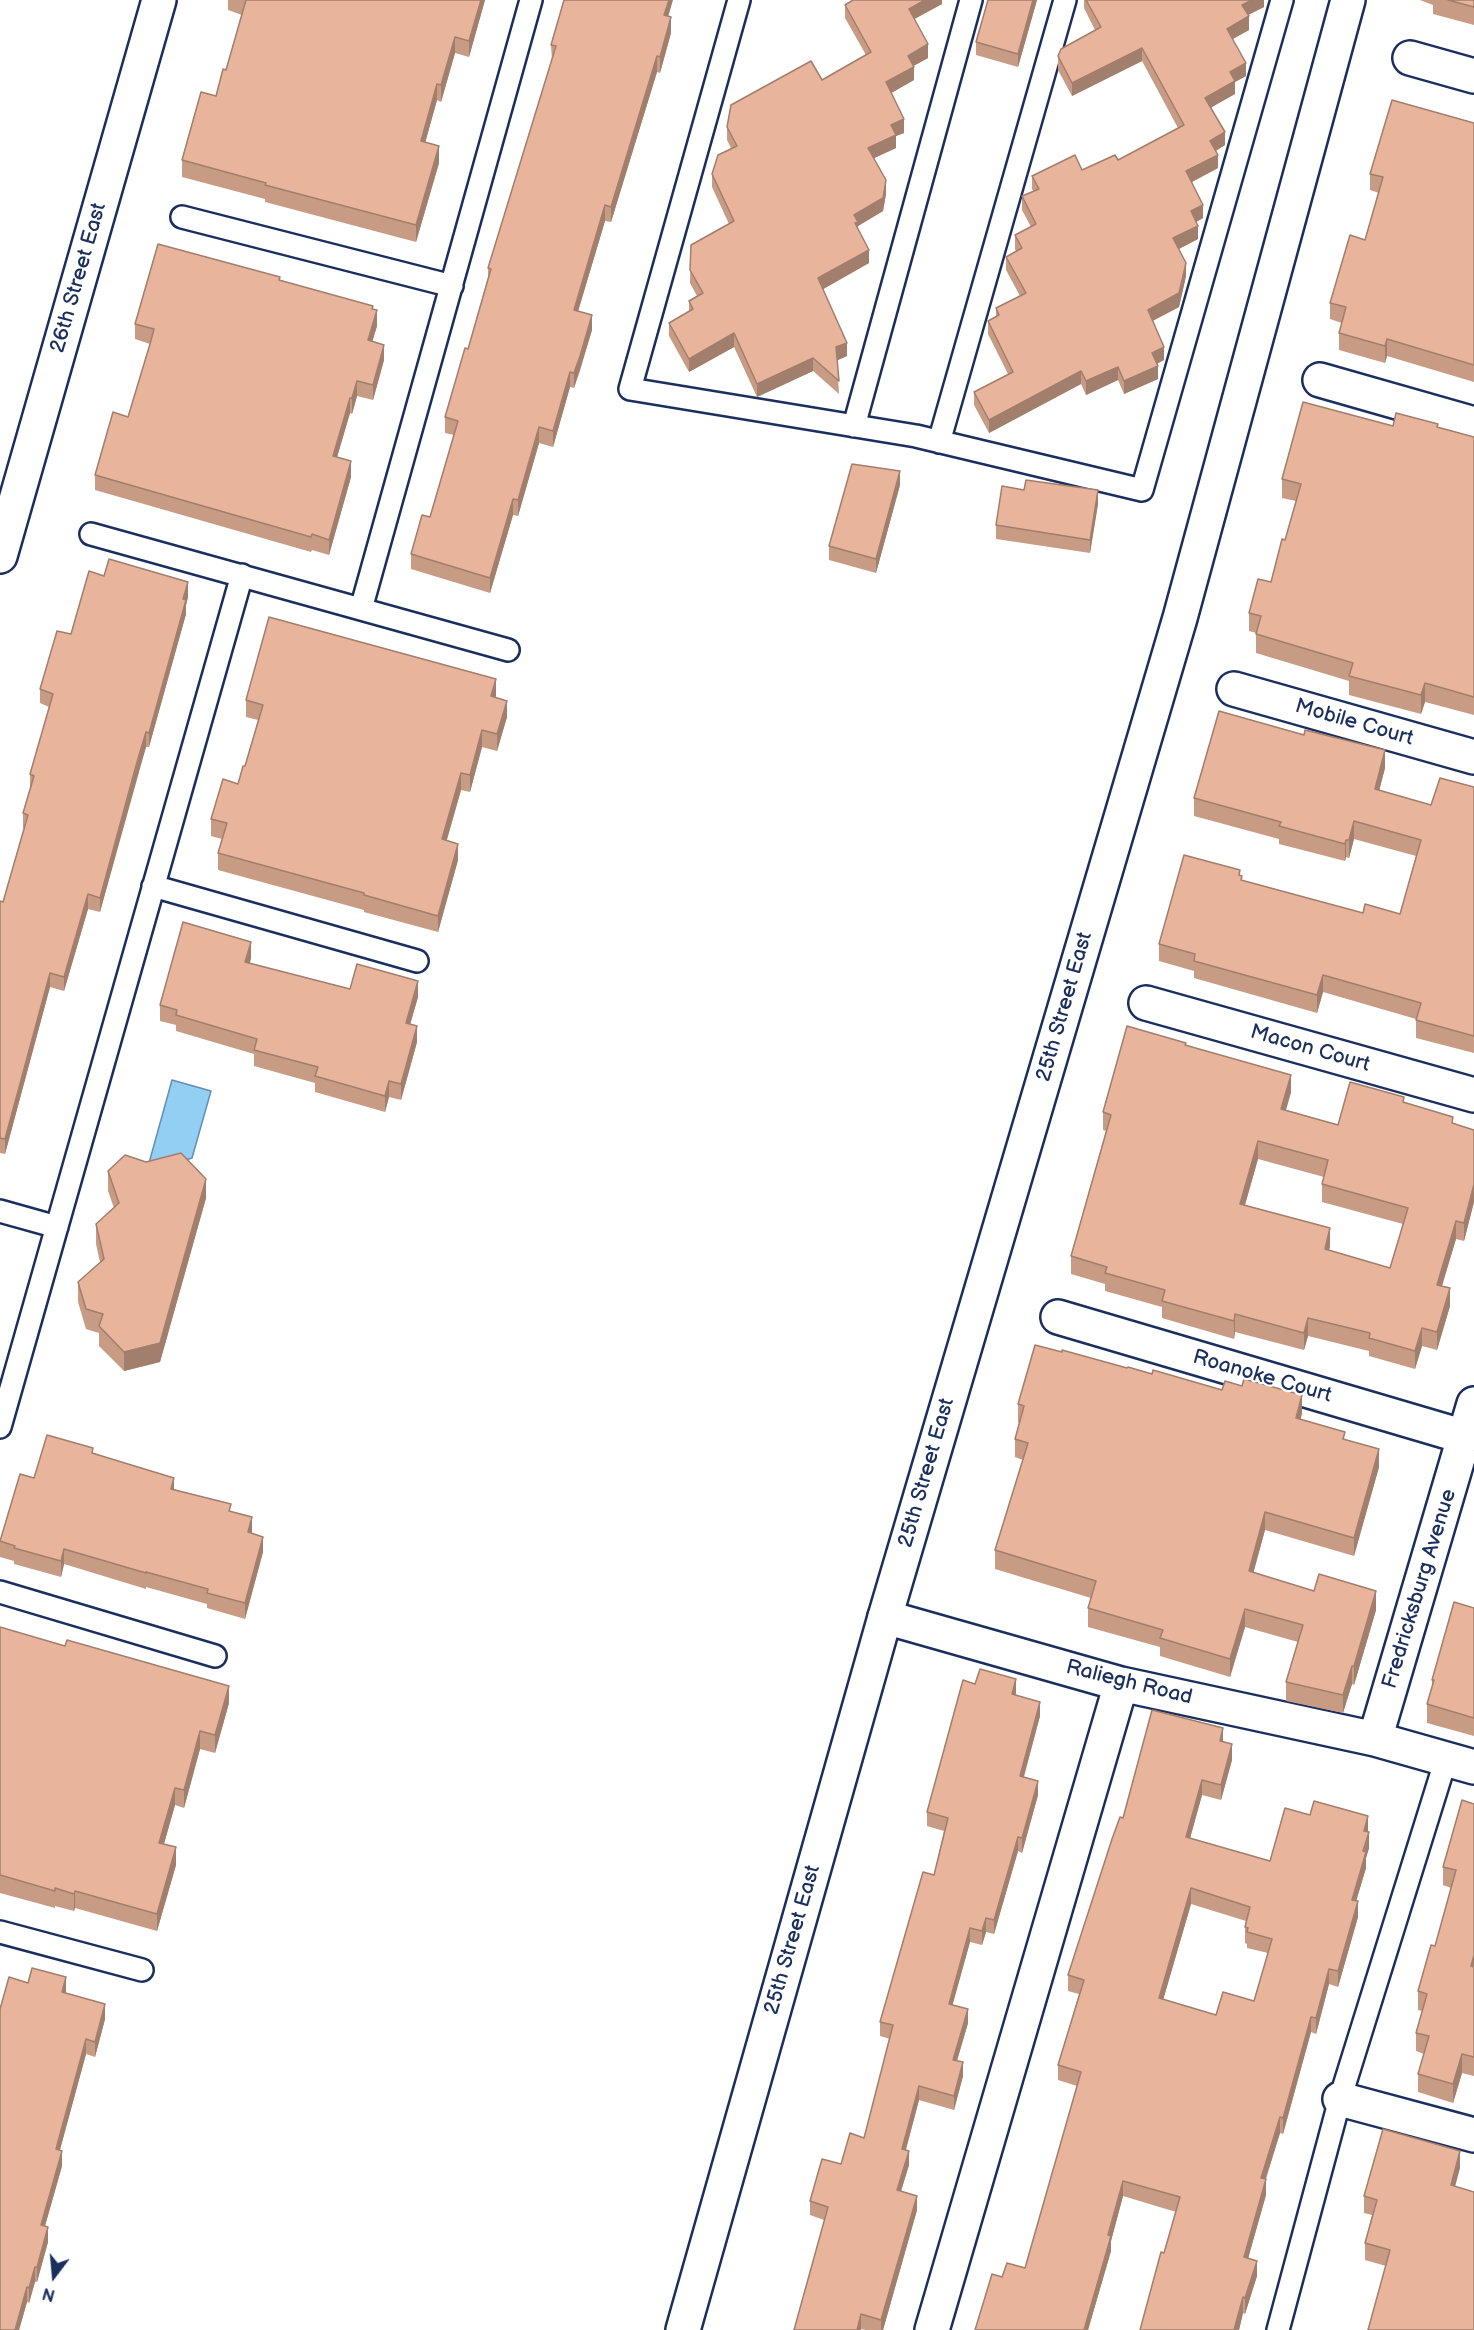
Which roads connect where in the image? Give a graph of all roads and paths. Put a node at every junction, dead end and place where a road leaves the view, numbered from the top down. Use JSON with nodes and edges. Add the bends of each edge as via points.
{"nodes":[{"id":1,"x":159,"y":0,"type":"edge"},
{"id":2,"x":531,"y":0,"type":"edge"},
{"id":3,"x":739,"y":0,"type":"edge"},
{"id":4,"x":971,"y":0,"type":"edge"},
{"id":5,"x":1065,"y":0,"type":"edge"},
{"id":6,"x":1281,"y":0,"type":"edge"},
{"id":7,"x":1348,"y":0,"type":"edge"},
{"id":8,"x":1410,"y":58,"type":"dead end"},
{"id":9,"x":1474,"y":76,"type":"edge"},
{"id":10,"x":182,"y":217,"type":"dead end"},
{"id":11,"x":452,"y":286,"type":"junction"},
{"id":12,"x":1320,"y":380,"type":"dead end"},
{"id":13,"x":1474,"y":424,"type":"edge"},
{"id":14,"x":854,"y":426,"type":"junction"},
{"id":15,"x":939,"y":442,"type":"junction"},
{"id":16,"x":91,"y":534,"type":"dead end"},
{"id":17,"x":0,"y":556,"type":"edge"},
{"id":18,"x":242,"y":575,"type":"junction"},
{"id":19,"x":361,"y":609,"type":"junction"},
{"id":20,"x":508,"y":650,"type":"dead end"},
{"id":21,"x":1234,"y":689,"type":"dead end"},
{"id":22,"x":1474,"y":757,"type":"edge"},
{"id":23,"x":153,"y":886,"type":"junction"},
{"id":24,"x":417,"y":961,"type":"dead end"},
{"id":25,"x":1146,"y":1003,"type":"dead end"},
{"id":26,"x":1474,"y":1095,"type":"edge"},
{"id":27,"x":0,"y":1211,"type":"edge"},
{"id":28,"x":57,"y":1227,"type":"junction"},
{"id":29,"x":1058,"y":1317,"type":"dead end"},
{"id":30,"x":1474,"y":1404,"type":"edge"},
{"id":31,"x":0,"y":1427,"type":"edge"},
{"id":32,"x":1465,"y":1437,"type":"junction"},
{"id":33,"x":0,"y":1592,"type":"edge"},
{"id":34,"x":885,"y":1617,"type":"junction"},
{"id":35,"x":215,"y":1656,"type":"dead end"},
{"id":36,"x":1121,"y":1684,"type":"junction"},
{"id":37,"x":1375,"y":1739,"type":"junction"},
{"id":38,"x":1460,"y":1763,"type":"edge"},
{"id":39,"x":0,"y":1932,"type":"edge"},
{"id":40,"x":142,"y":1970,"type":"dead end"},
{"id":41,"x":1340,"y":2099,"type":"junction"},
{"id":42,"x":1474,"y":2135,"type":"edge"},
{"id":43,"x":683,"y":2330,"type":"edge"},
{"id":44,"x":932,"y":2330,"type":"edge"},
{"id":45,"x":1278,"y":2330,"type":"edge"}],
"edges":[{"from":1,"to":17,"type":"street","name":"26th Street East"},
{"from":2,"to":11,"type":"lane"},
{"from":3,"to":14,"type":"lane","via":[[630,389]]},
{"from":4,"to":14,"type":"lane"},
{"from":5,"to":15,"type":"lane"},
{"from":6,"to":15,"type":"lane","via":[[1142,490]]},
{"from":7,"to":34,"type":"street","name":"25th Street East","via":[[1180,618]]},
{"from":8,"to":9,"type":"street"},
{"from":10,"to":11,"type":"lane"},
{"from":11,"to":19,"type":"lane"},
{"from":12,"to":13,"type":"street"},
{"from":14,"to":15,"type":"lane"},
{"from":16,"to":18,"type":"lane"},
{"from":18,"to":19,"type":"lane"},
{"from":18,"to":23,"type":"lane"},
{"from":19,"to":20,"type":"lane"},
{"from":21,"to":22,"type":"street","name":"Mobile Court"},
{"from":23,"to":24,"type":"lane"},
{"from":23,"to":28,"type":"lane"},
{"from":25,"to":26,"type":"street","name":"Macon Court"},
{"from":27,"to":28,"type":"lane"},
{"from":28,"to":31,"type":"lane"},
{"from":29,"to":32,"type":"street","name":"Roanoke Court"},
{"from":30,"to":32,"type":"street","name":"Fredricksburg Avenue"},
{"from":32,"to":37,"type":"street","name":"Fredricksburg Avenue"},
{"from":33,"to":35,"type":"lane"},
{"from":34,"to":36,"type":"street","name":"Raliegh Road"},
{"from":34,"to":43,"type":"street","name":"25th Street East"},
{"from":36,"to":37,"type":"street","name":"Raliegh Road"},
{"from":36,"to":44,"type":"street"},
{"from":37,"to":38,"type":"street","name":"Raliegh Road"},
{"from":38,"to":41,"type":"lane"},
{"from":39,"to":40,"type":"lane"},
{"from":41,"to":42,"type":"street"},
{"from":41,"to":45,"type":"lane"}]}
